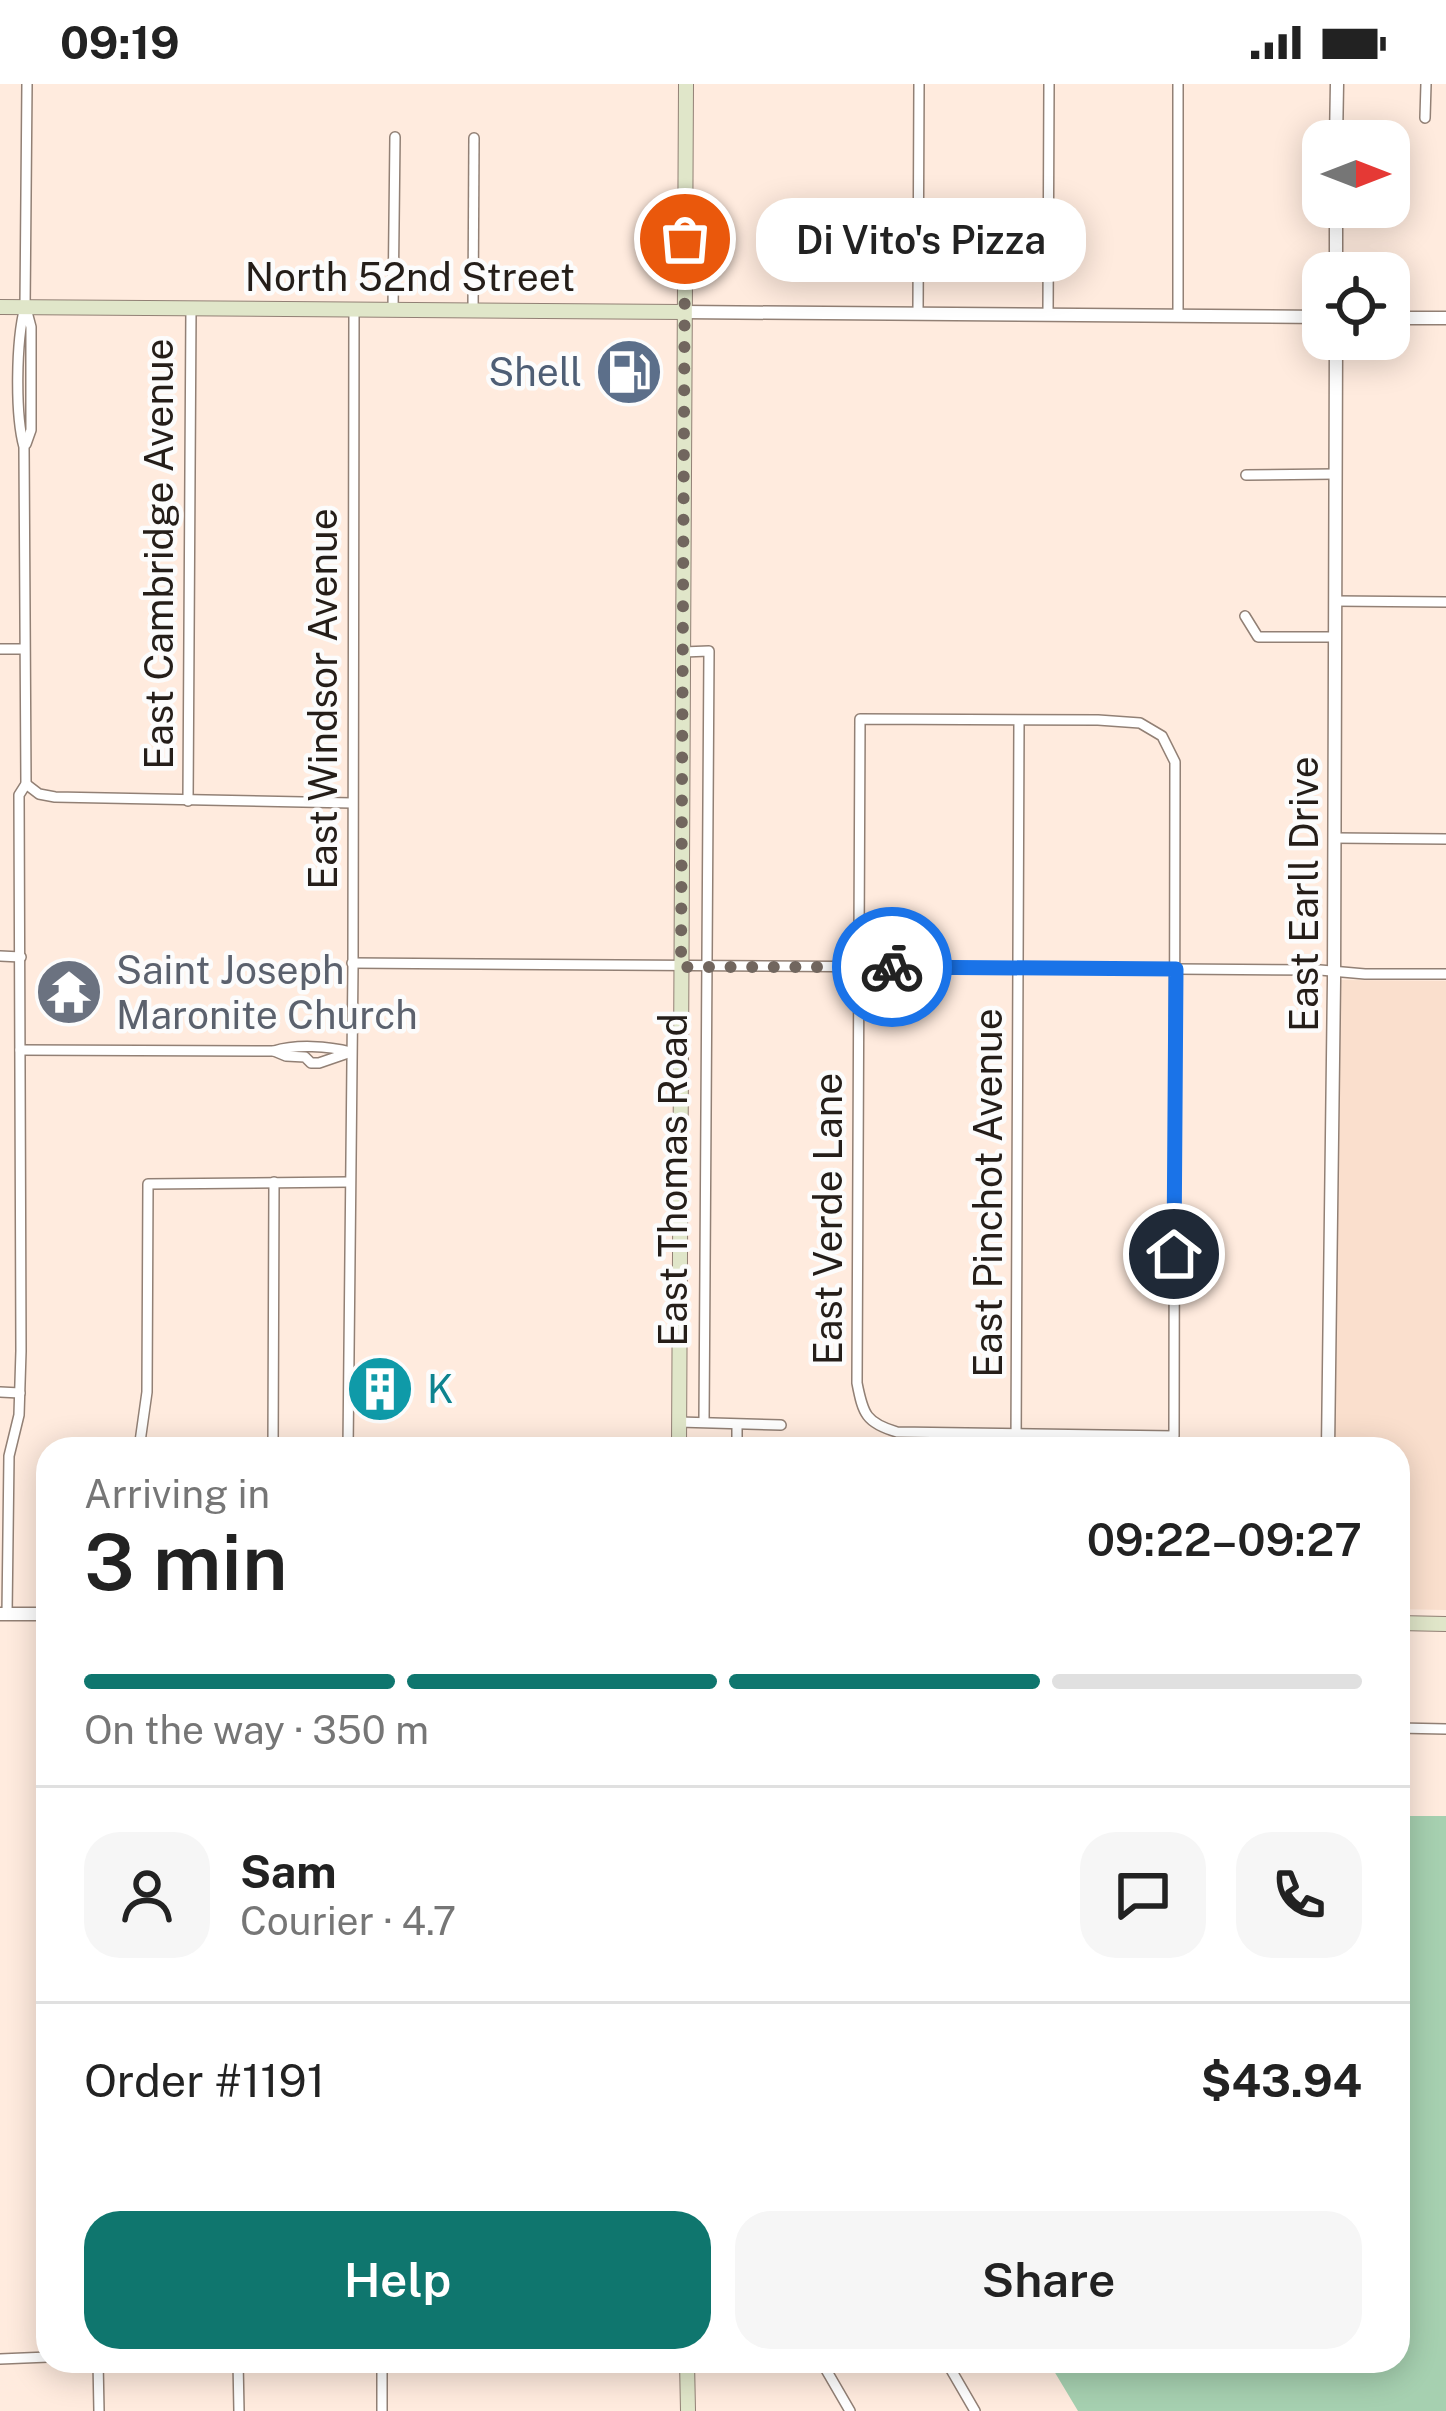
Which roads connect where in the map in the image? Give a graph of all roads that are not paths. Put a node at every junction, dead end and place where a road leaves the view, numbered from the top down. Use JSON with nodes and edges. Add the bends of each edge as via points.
{"nodes":[{"id":1,"x":27,"y":84,"type":"edge"},
{"id":2,"x":686,"y":84,"type":"edge"},
{"id":3,"x":920,"y":84,"type":"edge"},
{"id":4,"x":1049,"y":84,"type":"edge"},
{"id":5,"x":1178,"y":84,"type":"edge"},
{"id":6,"x":1336,"y":84,"type":"edge"},
{"id":7,"x":1426,"y":84,"type":"edge"},
{"id":8,"x":1425,"y":118,"type":"dead end"},
{"id":9,"x":1336,"y":120,"type":"edge"},
{"id":10,"x":395,"y":137,"type":"dead end"},
{"id":11,"x":474,"y":138,"type":"dead end"},
{"id":12,"x":0,"y":307,"type":"edge"},
{"id":13,"x":25,"y":307,"type":"junction"},
{"id":14,"x":191,"y":308,"type":"junction"},
{"id":15,"x":354,"y":310,"type":"junction"},
{"id":16,"x":393,"y":310,"type":"junction"},
{"id":17,"x":473,"y":310,"type":"junction"},
{"id":18,"x":684,"y":312,"type":"junction"},
{"id":19,"x":918,"y":312,"type":"junction"},
{"id":20,"x":1048,"y":314,"type":"junction"},
{"id":21,"x":1178,"y":315,"type":"junction"},
{"id":22,"x":1302,"y":317,"type":"edge"},
{"id":23,"x":1410,"y":318,"type":"edge"},
{"id":24,"x":1446,"y":318,"type":"edge"},
{"id":25,"x":1336,"y":360,"type":"edge"},
{"id":26,"x":1335,"y":474,"type":"junction"},
{"id":27,"x":1246,"y":476,"type":"dead end"},
{"id":28,"x":1335,"y":601,"type":"junction"},
{"id":29,"x":1446,"y":602,"type":"edge"},
{"id":30,"x":1245,"y":616,"type":"dead end"},
{"id":31,"x":1335,"y":637,"type":"junction"},
{"id":32,"x":0,"y":649,"type":"edge"},
{"id":33,"x":24,"y":649,"type":"junction"},
{"id":34,"x":683,"y":652,"type":"junction"},
{"id":35,"x":1019,"y":721,"type":"junction"},
{"id":36,"x":26,"y":784,"type":"junction"},
{"id":37,"x":188,"y":801,"type":"junction"},
{"id":38,"x":352,"y":803,"type":"junction"},
{"id":39,"x":1334,"y":838,"type":"junction"},
{"id":40,"x":1446,"y":838,"type":"edge"},
{"id":41,"x":0,"y":956,"type":"edge"},
{"id":42,"x":20,"y":956,"type":"junction"},
{"id":43,"x":352,"y":963,"type":"junction"},
{"id":44,"x":681,"y":967,"type":"junction"},
{"id":45,"x":706,"y":967,"type":"junction"},
{"id":46,"x":858,"y":967,"type":"junction"},
{"id":47,"x":1019,"y":968,"type":"junction"},
{"id":48,"x":1176,"y":969,"type":"junction"},
{"id":49,"x":1334,"y":970,"type":"junction"},
{"id":50,"x":1446,"y":974,"type":"edge"},
{"id":51,"x":20,"y":1050,"type":"junction"},
{"id":52,"x":351,"y":1052,"type":"junction"},
{"id":53,"x":274,"y":1182,"type":"junction"},
{"id":54,"x":349,"y":1182,"type":"junction"},
{"id":55,"x":0,"y":1392,"type":"edge"},
{"id":56,"x":20,"y":1393,"type":"junction"},
{"id":57,"x":704,"y":1421,"type":"junction"},
{"id":58,"x":679,"y":1422,"type":"junction"},
{"id":59,"x":737,"y":1425,"type":"junction"},
{"id":60,"x":782,"y":1425,"type":"dead end"},
{"id":61,"x":1017,"y":1434,"type":"junction"},
{"id":62,"x":141,"y":1437,"type":"edge"},
{"id":63,"x":273,"y":1437,"type":"edge"},
{"id":64,"x":348,"y":1437,"type":"edge"},
{"id":65,"x":679,"y":1437,"type":"edge"},
{"id":66,"x":737,"y":1437,"type":"edge"},
{"id":67,"x":1017,"y":1437,"type":"edge"},
{"id":68,"x":1328,"y":1437,"type":"edge"},
{"id":69,"x":4,"y":1614,"type":"edge"},
{"id":70,"x":36,"y":1614,"type":"edge"},
{"id":71,"x":1410,"y":1623,"type":"edge"},
{"id":72,"x":1446,"y":1624,"type":"edge"},
{"id":73,"x":1410,"y":1728,"type":"edge"},
{"id":74,"x":1446,"y":1729,"type":"edge"},
{"id":75,"x":36,"y":2358,"type":"edge"},
{"id":76,"x":0,"y":2359,"type":"edge"},
{"id":77,"x":98,"y":2373,"type":"edge"},
{"id":78,"x":238,"y":2373,"type":"edge"},
{"id":79,"x":382,"y":2373,"type":"edge"},
{"id":80,"x":687,"y":2373,"type":"edge"},
{"id":81,"x":828,"y":2373,"type":"edge"},
{"id":82,"x":953,"y":2373,"type":"edge"},
{"id":83,"x":99,"y":2411,"type":"edge"},
{"id":84,"x":239,"y":2411,"type":"edge"},
{"id":85,"x":382,"y":2411,"type":"edge"},
{"id":86,"x":688,"y":2411,"type":"edge"},
{"id":87,"x":850,"y":2411,"type":"edge"},
{"id":88,"x":975,"y":2411,"type":"edge"}],
"edges":[{"from":1,"to":13,"type":"street"},
{"from":2,"to":18,"type":"main road","name":"East Thomas Road"},
{"from":3,"to":19,"type":"street"},
{"from":4,"to":20,"type":"street"},
{"from":5,"to":21,"type":"street"},
{"from":6,"to":9,"type":"street"},
{"from":7,"to":8,"type":"street"},
{"from":10,"to":16,"type":"street"},
{"from":11,"to":17,"type":"street"},
{"from":12,"to":13,"type":"main road","name":"North 52nd Street"},
{"from":13,"to":14,"type":"main road","name":"North 52nd Street"},
{"from":13,"to":33,"type":"street","via":[[31,430],[24,447]]},
{"from":14,"to":15,"type":"main road","name":"North 52nd Street"},
{"from":14,"to":37,"type":"street","name":"East Cambridge Avenue"},
{"from":15,"to":16,"type":"main road","name":"North 52nd Street"},
{"from":15,"to":38,"type":"street","name":"East Windsor Avenue"},
{"from":16,"to":17,"type":"main road","name":"North 52nd Street"},
{"from":17,"to":18,"type":"main road","name":"North 52nd Street"},
{"from":18,"to":19,"type":"street","name":"North 52nd Street"},
{"from":18,"to":34,"type":"main road","name":"East Thomas Road"},
{"from":19,"to":20,"type":"street","name":"North 52nd Street"},
{"from":20,"to":21,"type":"street","name":"North 52nd Street"},
{"from":21,"to":22,"type":"street","name":"North 52nd Street"},
{"from":23,"to":24,"type":"street"},
{"from":25,"to":26,"type":"street","name":"East Earll Drive"},
{"from":26,"to":27,"type":"street"},
{"from":26,"to":28,"type":"street","name":"East Earll Drive"},
{"from":28,"to":29,"type":"street"},
{"from":28,"to":31,"type":"street","name":"East Earll Drive"},
{"from":30,"to":31,"type":"street","via":[[1258,637]]},
{"from":31,"to":39,"type":"street","name":"East Earll Drive"},
{"from":32,"to":33,"type":"street"},
{"from":33,"to":36,"type":"street"},
{"from":34,"to":44,"type":"main road","name":"East Thomas Road"},
{"from":34,"to":45,"type":"street","name":"East Thomas Road","via":[[709,651]]},
{"from":35,"to":46,"type":"street","name":"East Verde Lane","via":[[860,719]]},
{"from":35,"to":47,"type":"street","name":"East Pinchot Avenue"},
{"from":35,"to":48,"type":"street","via":[[1140,723],[1162,736],[1175,762]]},
{"from":36,"to":37,"type":"street","via":[[55,797]]},
{"from":36,"to":42,"type":"street"},
{"from":37,"to":38,"type":"street"},
{"from":38,"to":43,"type":"street","name":"East Windsor Avenue"},
{"from":39,"to":40,"type":"street"},
{"from":39,"to":49,"type":"street","name":"East Earll Drive"},
{"from":41,"to":42,"type":"street"},
{"from":42,"to":51,"type":"street"},
{"from":43,"to":44,"type":"street"},
{"from":43,"to":52,"type":"street","name":"East Windsor Avenue"},
{"from":44,"to":45,"type":"street"},
{"from":44,"to":58,"type":"main road","name":"East Thomas Road"},
{"from":45,"to":46,"type":"street"},
{"from":45,"to":57,"type":"street","name":"East Thomas Road"},
{"from":46,"to":47,"type":"street"},
{"from":46,"to":61,"type":"street","name":"East Verde Lane","via":[[862,1410],[876,1426],[897,1432]]},
{"from":47,"to":48,"type":"street"},
{"from":47,"to":61,"type":"street","name":"East Pinchot Avenue"},
{"from":48,"to":49,"type":"street"},
{"from":48,"to":61,"type":"street","via":[[1174,1436]]},
{"from":49,"to":50,"type":"street"},
{"from":49,"to":68,"type":"street","name":"East Earll Drive"},
{"from":51,"to":52,"type":"street","via":[[305,1053],[310,1063]]},
{"from":51,"to":56,"type":"street"},
{"from":52,"to":54,"type":"street","name":"East Windsor Avenue"},
{"from":53,"to":54,"type":"street"},
{"from":53,"to":62,"type":"street","via":[[148,1184]]},
{"from":53,"to":63,"type":"street"},
{"from":54,"to":64,"type":"street","name":"East Windsor Avenue"},
{"from":55,"to":56,"type":"street"},
{"from":56,"to":69,"type":"street","via":[[9,1456]]},
{"from":57,"to":58,"type":"street"},
{"from":57,"to":59,"type":"street"},
{"from":58,"to":65,"type":"main road","name":"East Thomas Road"},
{"from":59,"to":60,"type":"street"},
{"from":59,"to":66,"type":"street"},
{"from":61,"to":67,"type":"street","name":"East Pinchot Avenue"},
{"from":69,"to":70,"type":"street"},
{"from":71,"to":72,"type":"main road"},
{"from":73,"to":74,"type":"street"},
{"from":75,"to":76,"type":"street"},
{"from":77,"to":83,"type":"street"},
{"from":78,"to":84,"type":"street"},
{"from":79,"to":85,"type":"street"},
{"from":80,"to":86,"type":"main road"},
{"from":81,"to":87,"type":"street"},
{"from":82,"to":88,"type":"street"}]}
